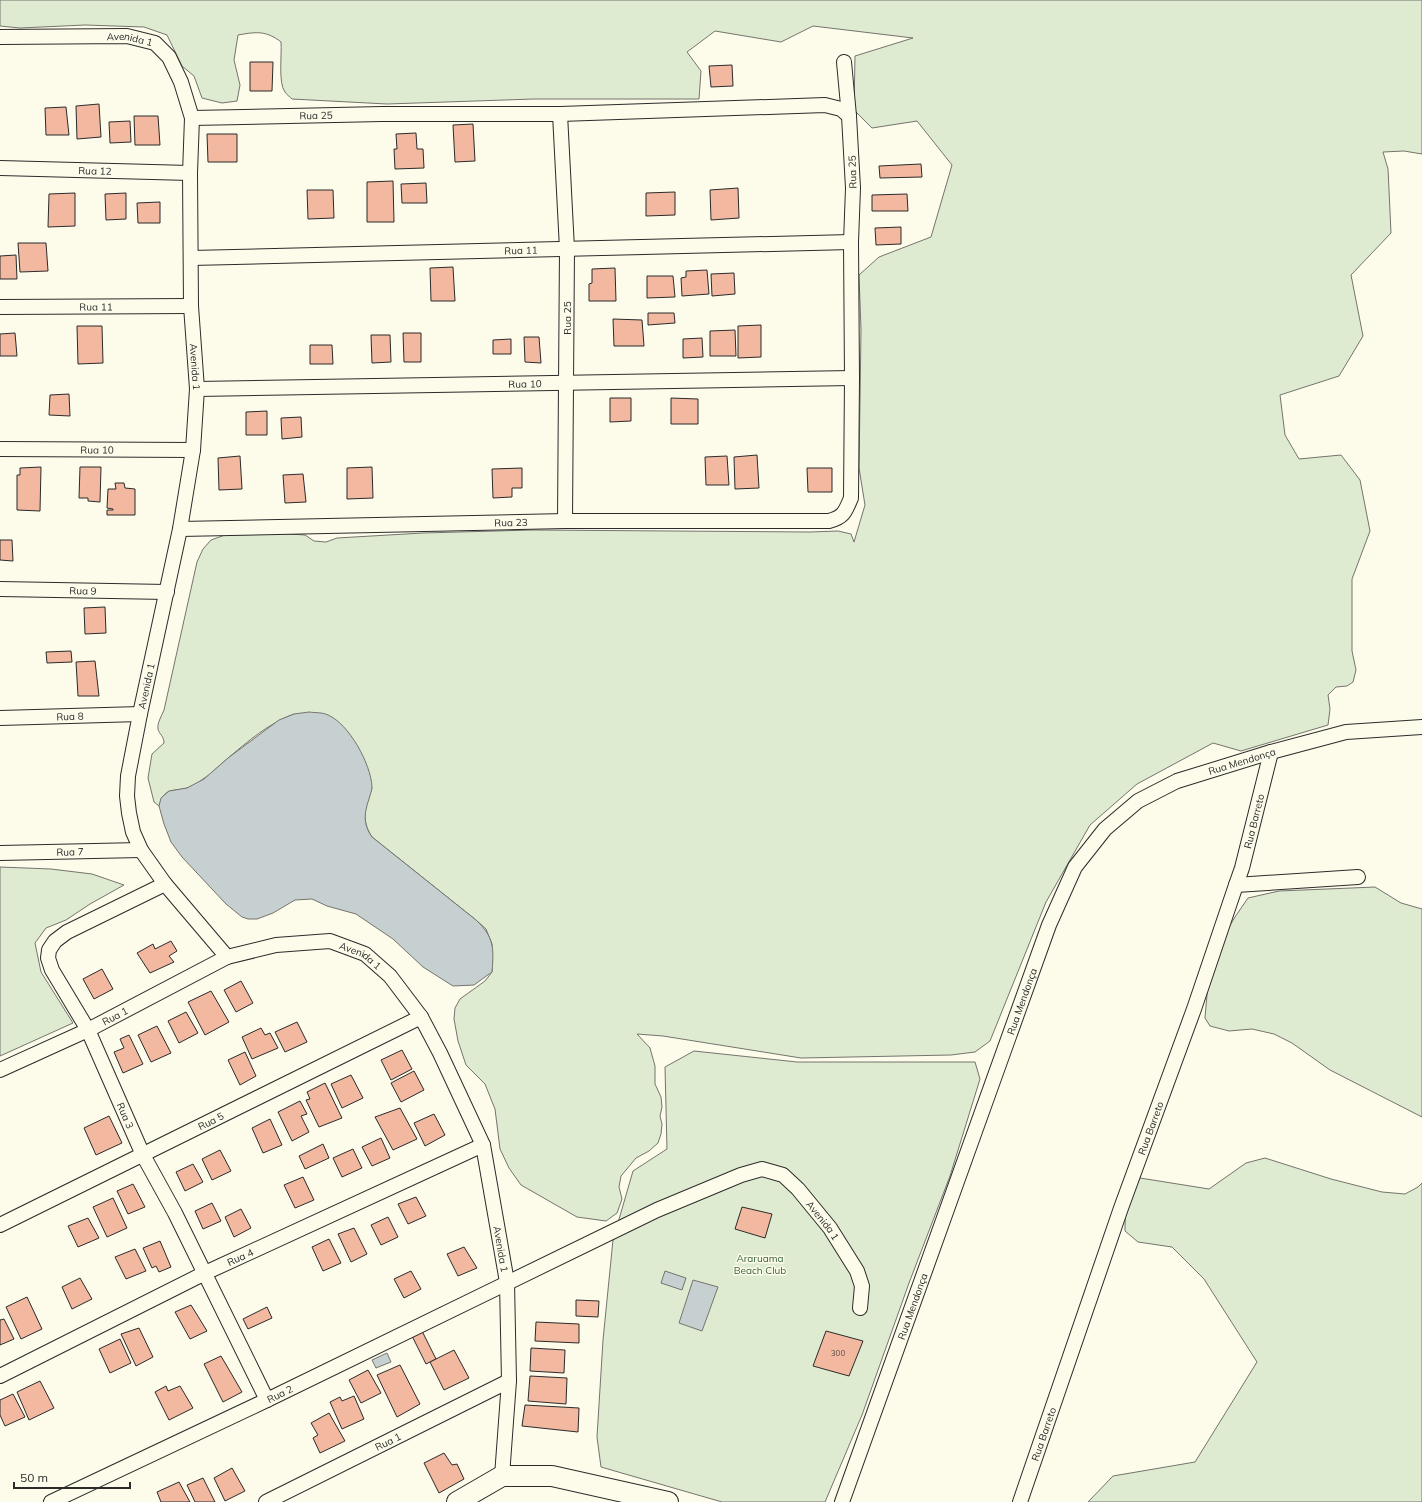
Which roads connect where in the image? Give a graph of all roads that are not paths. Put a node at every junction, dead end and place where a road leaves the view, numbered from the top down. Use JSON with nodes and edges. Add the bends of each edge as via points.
{"nodes":[{"id":1,"x":0,"y":37,"type":"edge"},
{"id":2,"x":844,"y":62,"type":"dead end"},
{"id":3,"x":560,"y":114,"type":"junction"},
{"id":4,"x":849,"y":116,"type":"junction"},
{"id":5,"x":192,"y":118,"type":"junction"},
{"id":6,"x":0,"y":168,"type":"edge"},
{"id":7,"x":190,"y":173,"type":"junction"},
{"id":8,"x":851,"y":242,"type":"junction"},
{"id":9,"x":567,"y":249,"type":"junction"},
{"id":10,"x":191,"y":258,"type":"junction"},
{"id":11,"x":191,"y":306,"type":"junction"},
{"id":12,"x":0,"y":307,"type":"edge"},
{"id":13,"x":852,"y":378,"type":"junction"},
{"id":14,"x":566,"y":382,"type":"junction"},
{"id":15,"x":197,"y":389,"type":"junction"},
{"id":16,"x":0,"y":449,"type":"edge"},
{"id":17,"x":193,"y":450,"type":"junction"},
{"id":18,"x":841,"y":518,"type":"joint"},
{"id":19,"x":565,"y":521,"type":"junction"},
{"id":20,"x":180,"y":529,"type":"junction"},
{"id":21,"x":0,"y":589,"type":"edge"},
{"id":22,"x":167,"y":592,"type":"junction"},
{"id":23,"x":140,"y":714,"type":"junction"},
{"id":24,"x":0,"y":718,"type":"edge"},
{"id":25,"x":1422,"y":727,"type":"edge"},
{"id":26,"x":1271,"y":752,"type":"junction"},
{"id":27,"x":141,"y":850,"type":"junction"},
{"id":28,"x":0,"y":853,"type":"edge"},
{"id":29,"x":1358,"y":877,"type":"dead end"},
{"id":30,"x":165,"y":884,"type":"junction"},
{"id":31,"x":1236,"y":885,"type":"junction"},
{"id":32,"x":227,"y":957,"type":"junction"},
{"id":33,"x":421,"y":1017,"type":"junction"},
{"id":34,"x":88,"y":1030,"type":"junction"},
{"id":35,"x":0,"y":1070,"type":"edge"},
{"id":36,"x":483,"y":1145,"type":"junction"},
{"id":37,"x":143,"y":1155,"type":"junction"},
{"id":38,"x":0,"y":1225,"type":"edge"},
{"id":39,"x":205,"y":1273,"type":"junction"},
{"id":40,"x":507,"y":1282,"type":"junction"},
{"id":41,"x":860,"y":1308,"type":"dead end"},
{"id":42,"x":0,"y":1376,"type":"edge"},
{"id":43,"x":509,"y":1381,"type":"junction"},
{"id":44,"x":267,"y":1400,"type":"junction"},
{"id":45,"x":502,"y":1476,"type":"junction"},
{"id":46,"x":51,"y":1502,"type":"edge"},
{"id":47,"x":266,"y":1502,"type":"edge"},
{"id":48,"x":457,"y":1502,"type":"edge"},
{"id":49,"x":668,"y":1502,"type":"edge"},
{"id":50,"x":842,"y":1502,"type":"edge"},
{"id":51,"x":1020,"y":1502,"type":"edge"}],
"edges":[{"from":1,"to":5,"type":"street","name":"Avenida 1","via":[[127,36],[154,43],[169,57],[181,82]]},
{"from":2,"to":4,"type":"street"},
{"from":3,"to":4,"type":"street","name":"Rua 25","via":[[825,105],[841,109]]},
{"from":3,"to":5,"type":"street","name":"Rua 25"},
{"from":3,"to":9,"type":"street","name":"Rua 25"},
{"from":4,"to":8,"type":"street","name":"Rua 25","via":[[853,188]]},
{"from":5,"to":7,"type":"street","name":"Avenida 1"},
{"from":6,"to":7,"type":"street","name":"Rua 12"},
{"from":7,"to":10,"type":"street","name":"Avenida 1"},
{"from":8,"to":9,"type":"street","name":"Rua 11"},
{"from":8,"to":13,"type":"street","name":"Rua 25"},
{"from":9,"to":10,"type":"street","name":"Rua 11"},
{"from":9,"to":14,"type":"street","name":"Rua 25"},
{"from":10,"to":11,"type":"street","name":"Avenida 1"},
{"from":11,"to":12,"type":"street","name":"Rua 11"},
{"from":11,"to":15,"type":"street","name":"Avenida 1"},
{"from":13,"to":14,"type":"street","name":"Rua 10"},
{"from":13,"to":18,"type":"street","name":"Rua 25","via":[[851,498]]},
{"from":14,"to":15,"type":"street","name":"Rua 10"},
{"from":14,"to":19,"type":"street","name":"Rua 25"},
{"from":15,"to":17,"type":"street","name":"Avenida 1"},
{"from":16,"to":17,"type":"street","name":"Rua 10"},
{"from":17,"to":20,"type":"street","name":"Avenida 1"},
{"from":18,"to":19,"type":"street","name":"Rua 23","via":[[829,521]]},
{"from":19,"to":20,"type":"street","name":"Rua 23"},
{"from":20,"to":22,"type":"street","name":"Avenida 1"},
{"from":21,"to":22,"type":"street","name":"Rua 9"},
{"from":22,"to":23,"type":"street","name":"Avenida 1"},
{"from":23,"to":24,"type":"street","name":"Rua 8"},
{"from":23,"to":27,"type":"street","name":"Avenida 1","via":[[128,776],[127,796],[133,832]]},
{"from":25,"to":26,"type":"street","name":"Rua Mendonça","via":[[1346,732]]},
{"from":26,"to":31,"type":"street","name":"Rua Barreto"},
{"from":26,"to":50,"type":"street","name":"Rua Mendonça","via":[[1177,781],[1138,801],[1105,829],[1075,867],[1049,925]]},
{"from":27,"to":28,"type":"street","name":"Rua 7"},
{"from":27,"to":30,"type":"street","name":"Avenida 1"},
{"from":29,"to":31,"type":"street"},
{"from":30,"to":32,"type":"street","name":"Avenida 1"},
{"from":30,"to":34,"type":"street","name":"Rua 3","via":[[66,932],[55,941],[50,950],[48,958],[52,970]]},
{"from":31,"to":51,"type":"street","name":"Rua Barreto"},
{"from":32,"to":33,"type":"street","name":"Avenida 1","via":[[276,945],[330,942],[365,954],[390,976]]},
{"from":32,"to":34,"type":"street","name":"Rua 1"},
{"from":33,"to":36,"type":"street","name":"Avenida 1"},
{"from":33,"to":37,"type":"street","name":"Rua 5"},
{"from":34,"to":35,"type":"street","name":"Rua 1"},
{"from":34,"to":37,"type":"street","name":"Rua 3"},
{"from":36,"to":39,"type":"street","name":"Rua 4"},
{"from":36,"to":40,"type":"street","name":"Avenida 1"},
{"from":37,"to":38,"type":"street","name":"Rua 5"},
{"from":37,"to":39,"type":"street","name":"Rua 3"},
{"from":39,"to":42,"type":"street","name":"Rua 4"},
{"from":39,"to":44,"type":"street","name":"Rua 3"},
{"from":40,"to":41,"type":"street","name":"Avenida 1","via":[[657,1210],[723,1181],[762,1169],[783,1174],[830,1228],[857,1271],[862,1286]]},
{"from":40,"to":43,"type":"street","name":"Avenida 1"},
{"from":40,"to":44,"type":"street","name":"Rua 2"},
{"from":43,"to":45,"type":"street","name":"Avenida 1"},
{"from":43,"to":47,"type":"street","name":"Rua 1"},
{"from":44,"to":46,"type":"street","name":"Rua 2"},
{"from":45,"to":48,"type":"street"},
{"from":45,"to":49,"type":"street","via":[[552,1476]]}]}
